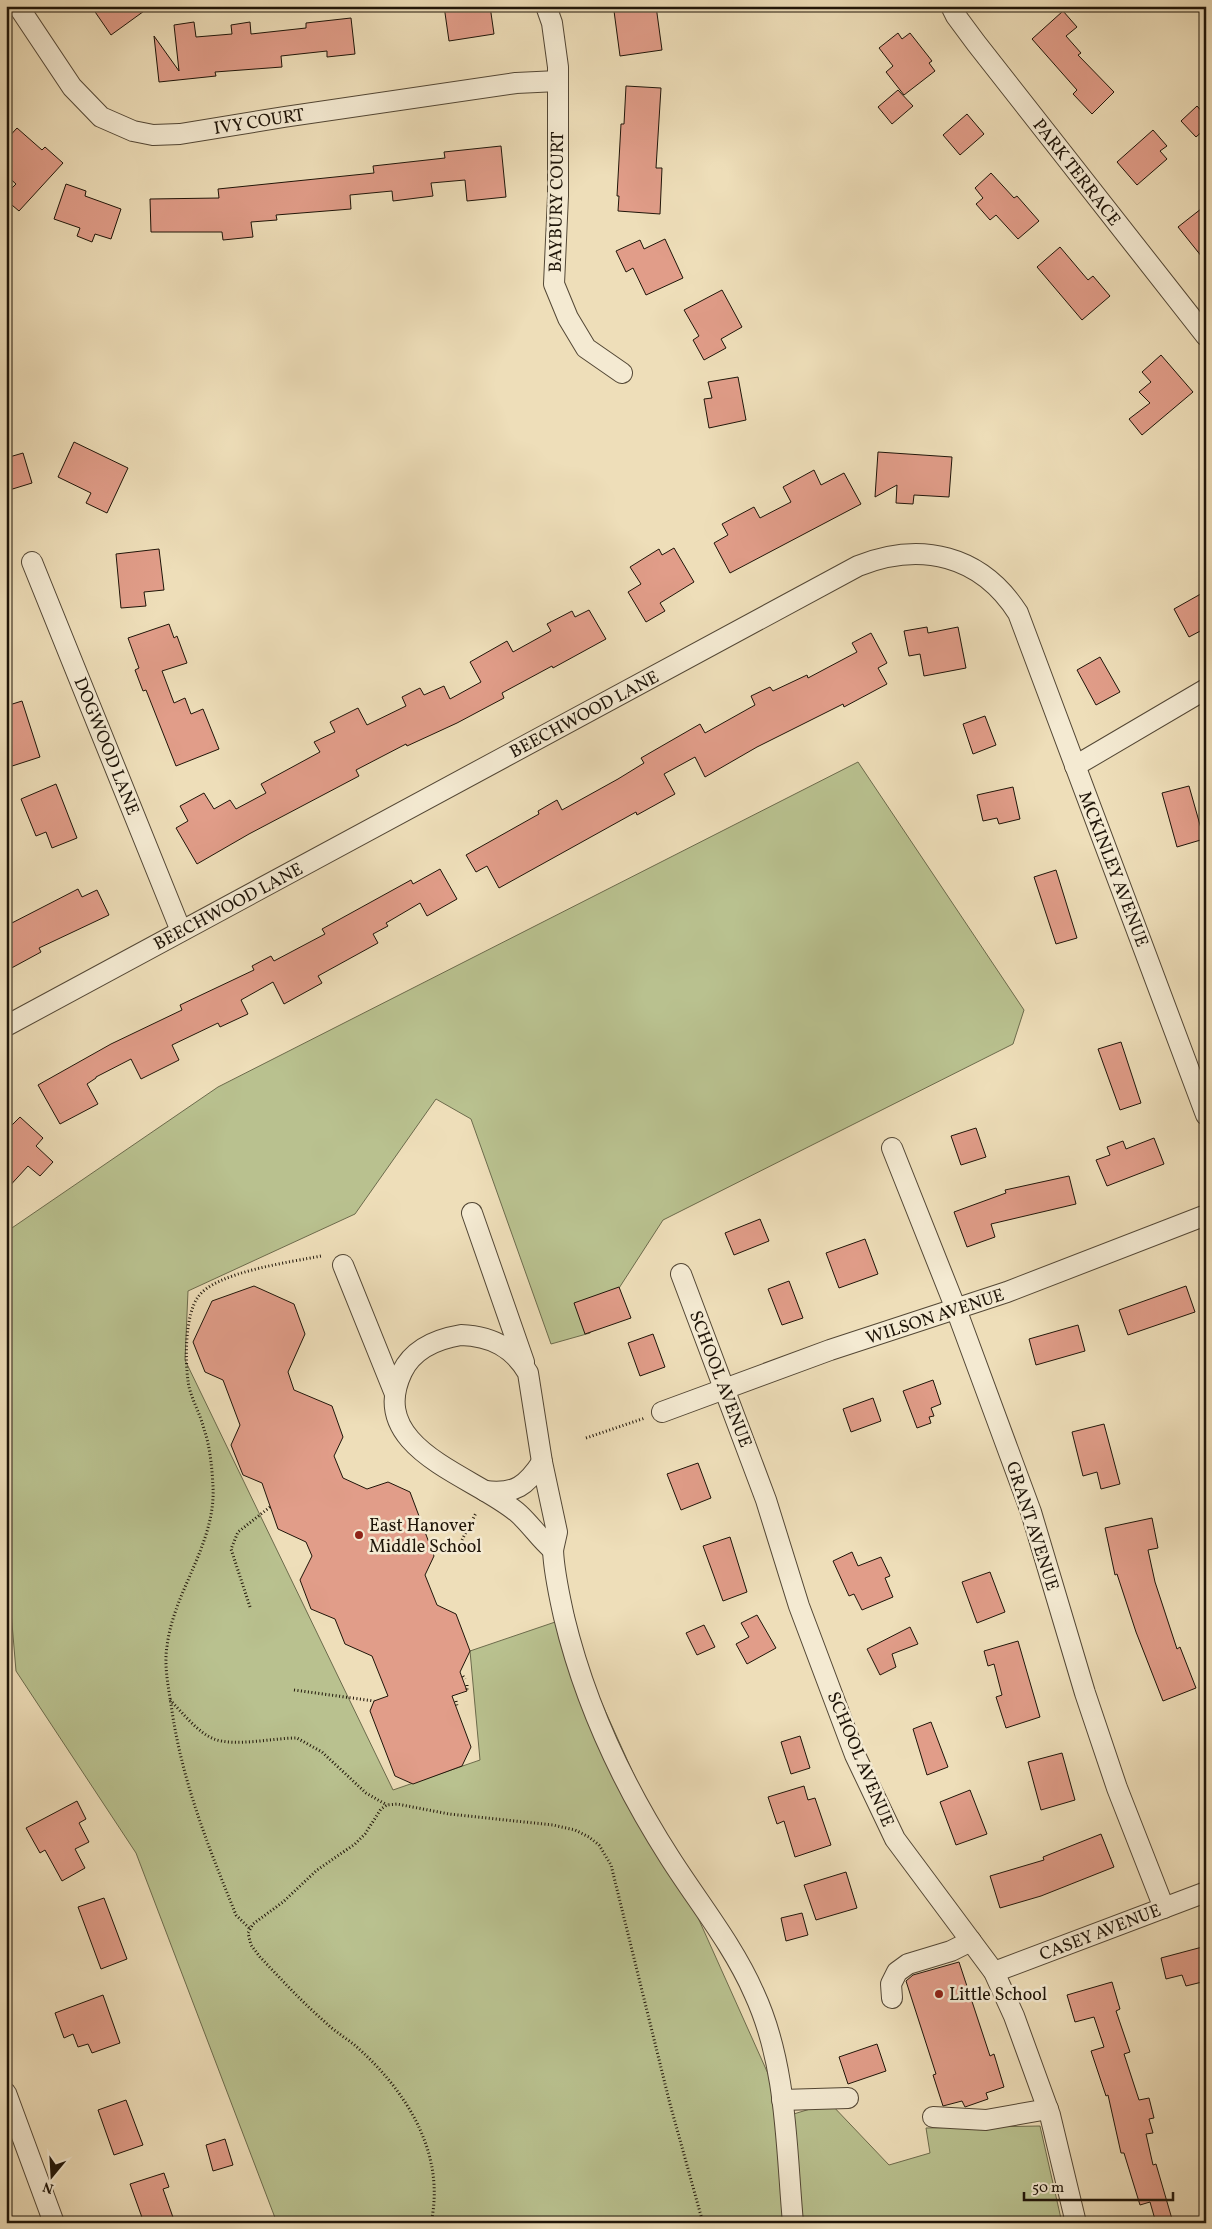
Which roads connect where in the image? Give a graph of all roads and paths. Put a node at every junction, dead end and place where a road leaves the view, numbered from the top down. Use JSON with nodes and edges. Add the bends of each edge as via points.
{"nodes":[{"id":1,"x":18,"y":6,"type":"edge"},
{"id":2,"x":546,"y":6,"type":"edge"},
{"id":3,"x":952,"y":6,"type":"edge"},
{"id":4,"x":558,"y":81,"type":"junction"},
{"id":5,"x":1206,"y":336,"type":"edge"},
{"id":6,"x":622,"y":373,"type":"dead end"},
{"id":7,"x":32,"y":562,"type":"dead end"},
{"id":8,"x":1206,"y":689,"type":"edge"},
{"id":9,"x":1075,"y":766,"type":"junction"},
{"id":10,"x":181,"y":931,"type":"junction"},
{"id":11,"x":6,"y":1026,"type":"edge"},
{"id":12,"x":1206,"y":1115,"type":"edge"},
{"id":13,"x":892,"y":1148,"type":"dead end"},
{"id":14,"x":472,"y":1213,"type":"dead end"},
{"id":15,"x":1206,"y":1214,"type":"edge"},
{"id":16,"x":321,"y":1256,"type":"dead end"},
{"id":17,"x":343,"y":1265,"type":"dead end"},
{"id":18,"x":682,"y":1274,"type":"dead end"},
{"id":19,"x":956,"y":1309,"type":"junction"},
{"id":20,"x":528,"y":1373,"type":"junction"},
{"id":21,"x":725,"y":1390,"type":"junction"},
{"id":22,"x":395,"y":1394,"type":"junction"},
{"id":23,"x":662,"y":1412,"type":"joint"},
{"id":24,"x":586,"y":1438,"type":"dead end"},
{"id":25,"x":542,"y":1462,"type":"junction"},
{"id":26,"x":486,"y":1491,"type":"junction"},
{"id":27,"x":270,"y":1507,"type":"dead end"},
{"id":28,"x":476,"y":1513,"type":"dead end"},
{"id":29,"x":462,"y":1540,"type":"dead end"},
{"id":30,"x":553,"y":1550,"type":"junction"},
{"id":31,"x":250,"y":1607,"type":"dead end"},
{"id":32,"x":467,"y":1685,"type":"dead end"},
{"id":33,"x":294,"y":1690,"type":"dead end"},
{"id":34,"x":467,"y":1690,"type":"dead end"},
{"id":35,"x":170,"y":1699,"type":"junction"},
{"id":36,"x":374,"y":1701,"type":"dead end"},
{"id":37,"x":387,"y":1805,"type":"junction"},
{"id":38,"x":1206,"y":1892,"type":"edge"},
{"id":39,"x":1164,"y":1908,"type":"junction"},
{"id":40,"x":249,"y":1928,"type":"junction"},
{"id":41,"x":971,"y":1941,"type":"junction"},
{"id":42,"x":994,"y":1972,"type":"junction"},
{"id":43,"x":892,"y":1998,"type":"dead end"},
{"id":44,"x":6,"y":2092,"type":"edge"},
{"id":45,"x":848,"y":2098,"type":"dead end"},
{"id":46,"x":782,"y":2100,"type":"junction"},
{"id":47,"x":1048,"y":2109,"type":"junction"},
{"id":48,"x":933,"y":2117,"type":"dead end"},
{"id":49,"x":54,"y":2223,"type":"edge"},
{"id":50,"x":431,"y":2223,"type":"edge"},
{"id":51,"x":703,"y":2223,"type":"edge"},
{"id":52,"x":793,"y":2223,"type":"edge"},
{"id":53,"x":1076,"y":2223,"type":"edge"}],
"edges":[{"from":1,"to":4,"type":"street","name":"IVY COURT","via":[[72,87],[102,117],[133,131],[153,135],[180,134],[516,83]]},
{"from":2,"to":4,"type":"street","name":"BAYBURY COURT","via":[[552,24]]},
{"from":3,"to":5,"type":"street","name":"PARK TERRACE","via":[[976,43]]},
{"from":4,"to":6,"type":"street","name":"BAYBURY COURT","via":[[554,284],[568,318],[586,348]]},
{"from":7,"to":10,"type":"street","name":"DOGWOOD LANE"},
{"from":8,"to":9,"type":"street"},
{"from":9,"to":10,"type":"street","name":"BEECHWOOD LANE","via":[[1018,614],[1007,596],[976,570],[951,559],[897,554],[858,566]]},
{"from":9,"to":12,"type":"street","name":"MCKINLEY AVENUE"},
{"from":10,"to":11,"type":"street","name":"BEECHWOOD LANE"},
{"from":13,"to":19,"type":"street","name":"GRANT AVENUE"},
{"from":14,"to":20,"type":"street"},
{"from":15,"to":19,"type":"street","name":"WILSON AVENUE"},
{"from":16,"to":35,"type":"path","via":[[220,1280],[204,1289],[196,1299],[189,1321],[188,1382],[205,1430],[213,1511],[166,1646]]},
{"from":17,"to":22,"type":"street"},
{"from":18,"to":21,"type":"street","name":"SCHOOL AVENUE"},
{"from":19,"to":21,"type":"street","name":"WILSON AVENUE","via":[[830,1350]]},
{"from":19,"to":39,"type":"street","name":"GRANT AVENUE","via":[[1031,1512],[1117,1788]]},
{"from":20,"to":22,"type":"street","via":[[521,1361],[500,1344],[474,1336],[447,1337],[433,1342],[412,1357],[398,1380]]},
{"from":20,"to":25,"type":"street"},
{"from":21,"to":23,"type":"street","name":"WILSON AVENUE"},
{"from":21,"to":41,"type":"street","name":"SCHOOL AVENUE","via":[[766,1500],[799,1606],[855,1755],[895,1839]]},
{"from":22,"to":26,"type":"street","via":[[398,1420],[413,1444],[422,1453]]},
{"from":23,"to":24,"type":"path"},
{"from":25,"to":26,"type":"street","via":[[522,1486],[499,1493]]},
{"from":25,"to":30,"type":"street","via":[[557,1532]]},
{"from":26,"to":30,"type":"street","via":[[519,1514]]},
{"from":27,"to":31,"type":"path","via":[[238,1532],[231,1549]]},
{"from":28,"to":29,"type":"path"},
{"from":30,"to":46,"type":"street","via":[[554,1573],[569,1636],[610,1751],[639,1808],[754,1991],[775,2053]]},
{"from":32,"to":34,"type":"path"},
{"from":33,"to":36,"type":"path"},
{"from":35,"to":37,"type":"path","via":[[197,1727],[214,1739],[227,1742],[297,1738],[306,1742],[322,1752],[366,1793]]},
{"from":35,"to":40,"type":"path","via":[[195,1812],[236,1915]]},
{"from":37,"to":40,"type":"path","via":[[355,1844],[317,1870]]},
{"from":37,"to":51,"type":"path","via":[[553,1825],[582,1834],[599,1845],[611,1865]]},
{"from":38,"to":39,"type":"street","name":"CASEY AVENUE"},
{"from":39,"to":42,"type":"street","name":"CASEY AVENUE"},
{"from":40,"to":50,"type":"path","via":[[248,1938],[260,1958],[326,2024],[358,2048],[392,2084],[410,2109],[428,2147],[433,2171],[435,2207]]},
{"from":41,"to":42,"type":"street","name":"SCHOOL AVENUE"},
{"from":41,"to":43,"type":"street","via":[[951,1951],[908,1964],[897,1972],[891,1984]]},
{"from":42,"to":47,"type":"street","name":"SCHOOL AVENUE"},
{"from":44,"to":49,"type":"street"},
{"from":45,"to":46,"type":"street"},
{"from":46,"to":52,"type":"street"},
{"from":47,"to":48,"type":"street","via":[[986,2120]]},
{"from":47,"to":53,"type":"street","name":"SCHOOL AVENUE"}]}
